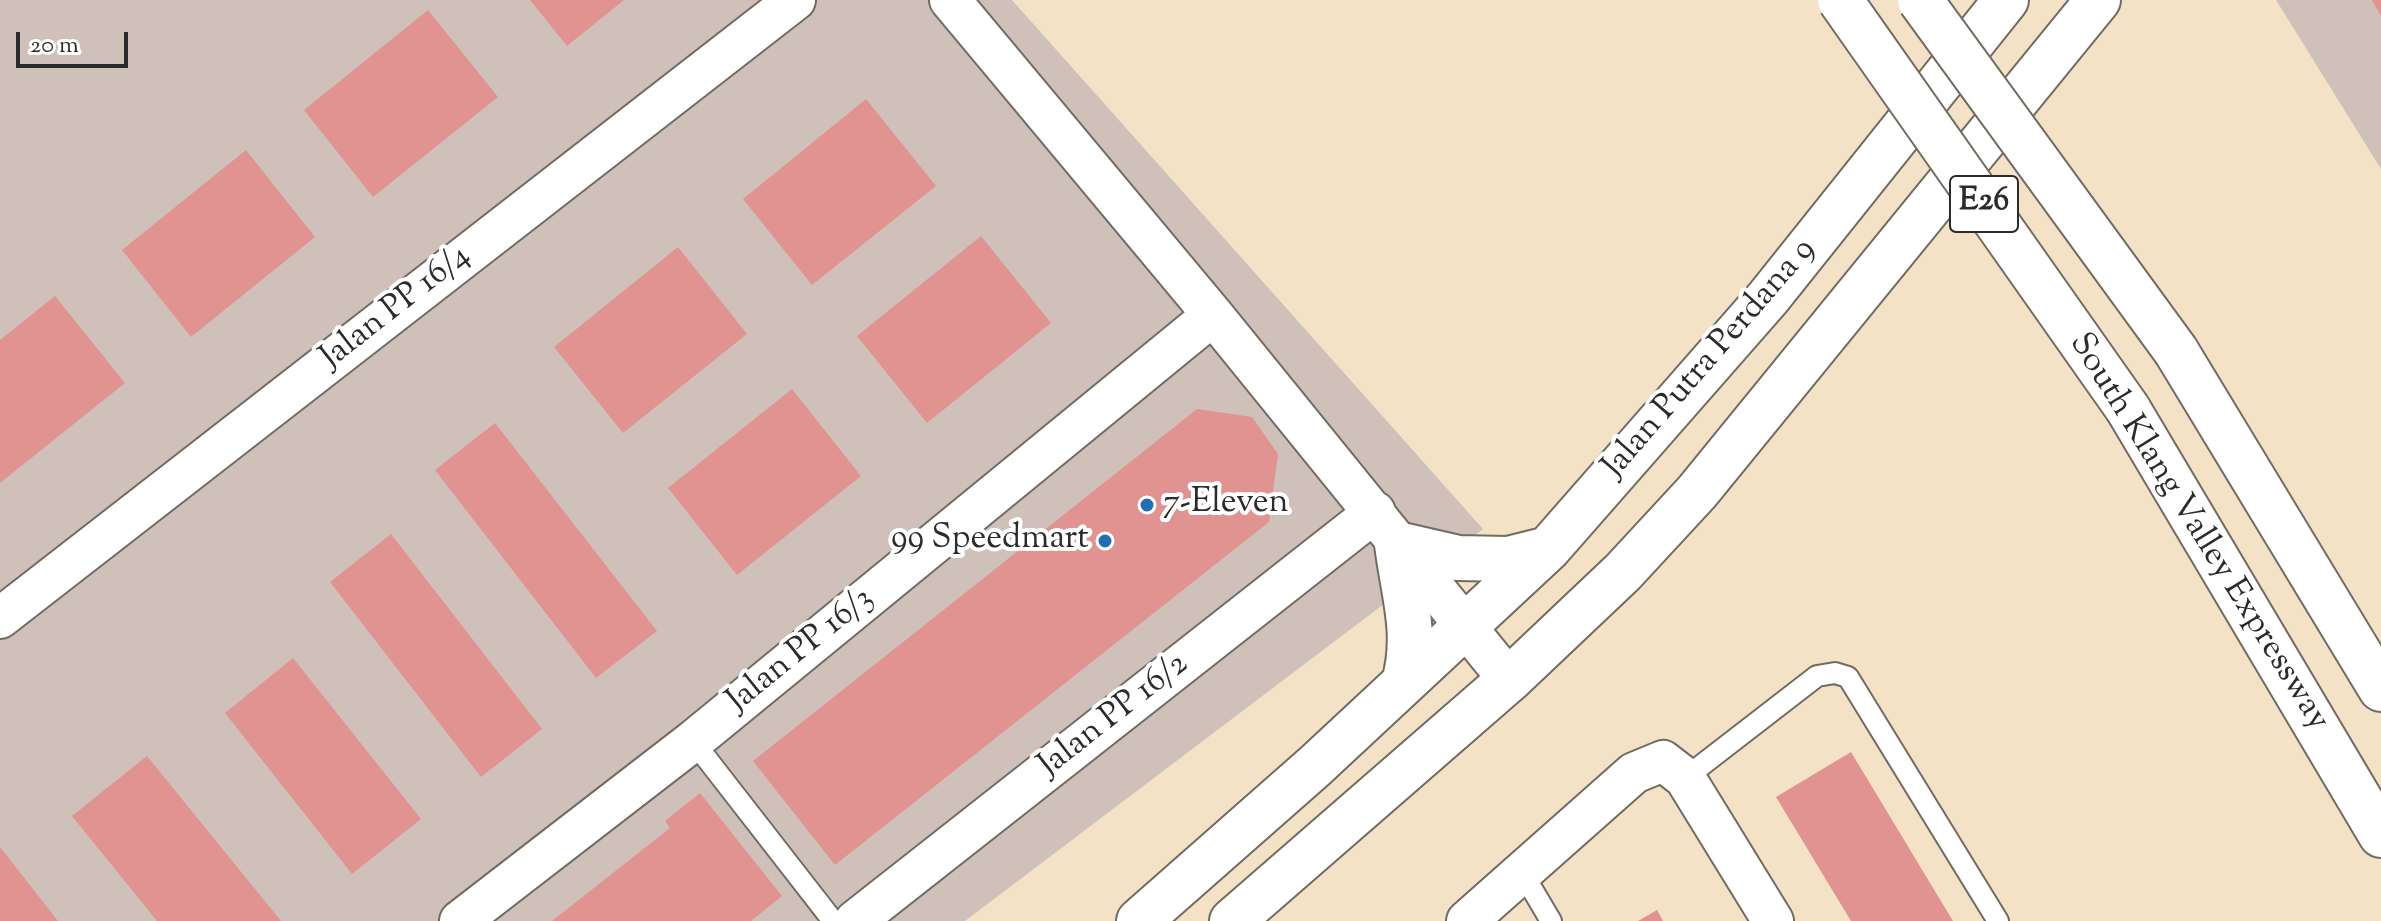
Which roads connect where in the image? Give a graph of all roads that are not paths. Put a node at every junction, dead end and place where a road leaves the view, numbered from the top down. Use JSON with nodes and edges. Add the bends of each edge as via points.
{"nodes":[{"id":1,"x":795,"y":0,"type":"edge"},
{"id":2,"x":950,"y":0,"type":"edge"},
{"id":3,"x":1840,"y":0,"type":"edge"},
{"id":4,"x":1920,"y":0,"type":"edge"},
{"id":5,"x":2006,"y":0,"type":"edge"},
{"id":6,"x":2098,"y":0,"type":"edge"},
{"id":7,"x":1213,"y":315,"type":"junction"},
{"id":8,"x":1386,"y":528,"type":"junction"},
{"id":9,"x":1548,"y":549,"type":"junction"},
{"id":10,"x":0,"y":618,"type":"edge"},
{"id":11,"x":1466,"y":626,"type":"junction"},
{"id":12,"x":1509,"y":680,"type":"junction"},
{"id":13,"x":1397,"y":689,"type":"junction"},
{"id":14,"x":2381,"y":689,"type":"edge"},
{"id":15,"x":693,"y":741,"type":"junction"},
{"id":16,"x":1685,"y":778,"type":"junction"},
{"id":17,"x":2381,"y":835,"type":"edge"},
{"id":18,"x":1522,"y":872,"type":"junction"},
{"id":19,"x":460,"y":921,"type":"edge"},
{"id":20,"x":833,"y":921,"type":"edge"},
{"id":21,"x":855,"y":921,"type":"edge"},
{"id":22,"x":1139,"y":921,"type":"edge"},
{"id":23,"x":1232,"y":921,"type":"edge"},
{"id":24,"x":1467,"y":921,"type":"edge"},
{"id":25,"x":1551,"y":921,"type":"edge"},
{"id":26,"x":1773,"y":921,"type":"edge"},
{"id":27,"x":1998,"y":921,"type":"edge"}],
"edges":[{"from":1,"to":10,"type":"street","name":"Jalan PP 16/4"},
{"from":2,"to":7,"type":"street"},
{"from":3,"to":17,"type":"main road","name":"South Klang Valley Expressway","number":"E26","bridge":true,"via":[[2128,409]]},
{"from":4,"to":14,"type":"main road","number":"E26","bridge":true,"via":[[2176,351]]},
{"from":5,"to":9,"type":"main road","name":"Jalan Putra Perdana 9","via":[[1768,298]]},
{"from":6,"to":12,"type":"main road","name":"Jalan Putra Perdana 9","via":[[1697,492],[1623,572]]},
{"from":7,"to":8,"type":"street"},
{"from":7,"to":15,"type":"street","name":"Jalan PP 16/3"},
{"from":8,"to":9,"type":"main road","via":[[1458,558],[1508,559]]},
{"from":8,"to":11,"type":"street"},
{"from":8,"to":13,"type":"main road","via":[[1412,630],[1410,660]]},
{"from":8,"to":21,"type":"street","name":"Jalan PP 16/2"},
{"from":9,"to":11,"type":"main road","name":"Jalan Putra Perdana 9"},
{"from":11,"to":12,"type":"street"},
{"from":11,"to":13,"type":"main road","name":"Jalan Putra Perdana 9"},
{"from":12,"to":23,"type":"main road","name":"Jalan Putra Perdana 9"},
{"from":13,"to":22,"type":"main road","name":"Jalan Putra Perdana 9"},
{"from":15,"to":19,"type":"street","name":"Jalan PP 16/3"},
{"from":15,"to":20,"type":"lane"},
{"from":16,"to":18,"type":"street","via":[[1663,761],[1634,773]]},
{"from":16,"to":26,"type":"street"},
{"from":16,"to":27,"type":"lane","via":[[1817,676],[1848,677]]},
{"from":18,"to":24,"type":"street"},
{"from":18,"to":25,"type":"lane"}]}
